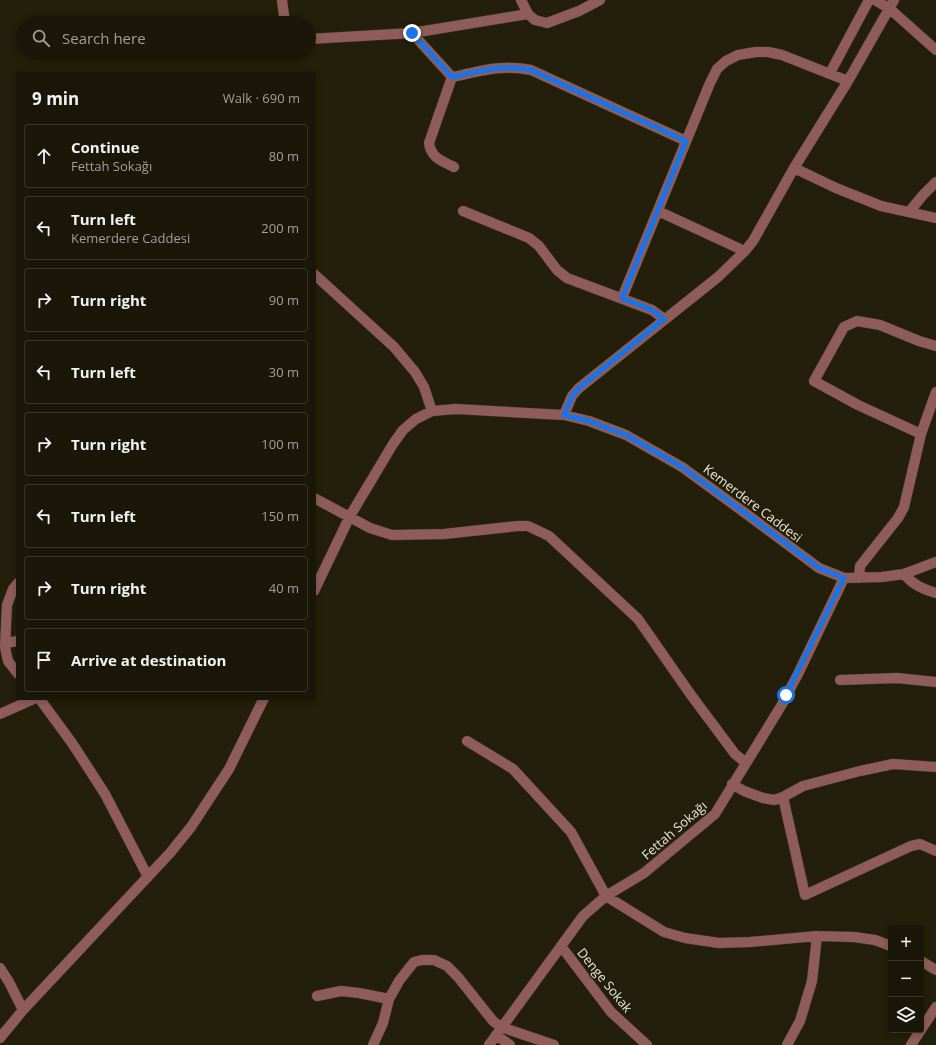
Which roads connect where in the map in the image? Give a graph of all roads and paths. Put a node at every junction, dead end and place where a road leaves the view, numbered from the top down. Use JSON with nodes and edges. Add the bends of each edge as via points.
{"nodes":[{"id":1,"x":282,"y":0,"type":"edge"},
{"id":2,"x":521,"y":0,"type":"edge"},
{"id":3,"x":600,"y":0,"type":"edge"},
{"id":4,"x":869,"y":0,"type":"edge"},
{"id":5,"x":875,"y":0,"type":"edge"},
{"id":6,"x":892,"y":4,"type":"edge"},
{"id":7,"x":528,"y":14,"type":"junction"},
{"id":8,"x":285,"y":16,"type":"edge"},
{"id":9,"x":412,"y":33,"type":"junction"},
{"id":10,"x":316,"y":39,"type":"edge"},
{"id":11,"x":936,"y":50,"type":"edge"},
{"id":12,"x":830,"y":73,"type":"junction"},
{"id":13,"x":452,"y":77,"type":"junction"},
{"id":14,"x":848,"y":81,"type":"junction"},
{"id":15,"x":686,"y":141,"type":"junction"},
{"id":16,"x":454,"y":167,"type":"dead end"},
{"id":17,"x":794,"y":168,"type":"junction"},
{"id":18,"x":936,"y":182,"type":"edge"},
{"id":19,"x":463,"y":211,"type":"dead end"},
{"id":20,"x":658,"y":211,"type":"junction"},
{"id":21,"x":909,"y":212,"type":"junction"},
{"id":22,"x":936,"y":218,"type":"edge"},
{"id":23,"x":744,"y":252,"type":"junction"},
{"id":24,"x":316,"y":276,"type":"edge"},
{"id":25,"x":622,"y":298,"type":"junction"},
{"id":26,"x":664,"y":319,"type":"junction"},
{"id":27,"x":936,"y":346,"type":"edge"},
{"id":28,"x":936,"y":392,"type":"edge"},
{"id":29,"x":432,"y":411,"type":"junction"},
{"id":30,"x":564,"y":415,"type":"junction"},
{"id":31,"x":921,"y":434,"type":"junction"},
{"id":32,"x":316,"y":499,"type":"edge"},
{"id":33,"x":350,"y":516,"type":"junction"},
{"id":34,"x":936,"y":562,"type":"edge"},
{"id":35,"x":904,"y":574,"type":"junction"},
{"id":36,"x":844,"y":578,"type":"junction"},
{"id":37,"x":859,"y":578,"type":"junction"},
{"id":38,"x":16,"y":586,"type":"edge"},
{"id":39,"x":316,"y":587,"type":"edge"},
{"id":40,"x":936,"y":593,"type":"edge"},
{"id":41,"x":16,"y":641,"type":"edge"},
{"id":42,"x":5,"y":643,"type":"junction"},
{"id":43,"x":16,"y":671,"type":"edge"},
{"id":44,"x":840,"y":680,"type":"dead end"},
{"id":45,"x":936,"y":682,"type":"edge"},
{"id":46,"x":33,"y":700,"type":"edge"},
{"id":47,"x":40,"y":700,"type":"edge"},
{"id":48,"x":263,"y":700,"type":"edge"},
{"id":49,"x":0,"y":714,"type":"edge"},
{"id":50,"x":467,"y":741,"type":"dead end"},
{"id":51,"x":745,"y":762,"type":"junction"},
{"id":52,"x":936,"y":767,"type":"edge"},
{"id":53,"x":732,"y":784,"type":"junction"},
{"id":54,"x":783,"y":797,"type":"junction"},
{"id":55,"x":936,"y":851,"type":"edge"},
{"id":56,"x":148,"y":877,"type":"junction"},
{"id":57,"x":606,"y":896,"type":"junction"},
{"id":58,"x":817,"y":936,"type":"junction"},
{"id":59,"x":888,"y":945,"type":"edge"},
{"id":60,"x":561,"y":946,"type":"junction"},
{"id":61,"x":924,"y":963,"type":"edge"},
{"id":62,"x":0,"y":968,"type":"edge"},
{"id":63,"x":936,"y":970,"type":"edge"},
{"id":64,"x":318,"y":996,"type":"dead end"},
{"id":65,"x":388,"y":999,"type":"junction"},
{"id":66,"x":936,"y":1007,"type":"edge"},
{"id":67,"x":23,"y":1010,"type":"junction"},
{"id":68,"x":498,"y":1031,"type":"junction"},
{"id":69,"x":0,"y":1038,"type":"edge"},
{"id":70,"x":373,"y":1045,"type":"edge"},
{"id":71,"x":489,"y":1045,"type":"edge"},
{"id":72,"x":510,"y":1045,"type":"edge"},
{"id":73,"x":554,"y":1045,"type":"edge"},
{"id":74,"x":647,"y":1045,"type":"edge"},
{"id":75,"x":787,"y":1045,"type":"edge"},
{"id":76,"x":911,"y":1045,"type":"edge"}],
"edges":[{"from":1,"to":8,"type":"street"},
{"from":2,"to":7,"type":"street"},
{"from":3,"to":7,"type":"street","via":[[547,23],[535,20]]},
{"from":4,"to":12,"type":"street"},
{"from":5,"to":6,"type":"street"},
{"from":6,"to":11,"type":"street"},
{"from":6,"to":14,"type":"street"},
{"from":7,"to":9,"type":"street"},
{"from":9,"to":10,"type":"street"},
{"from":9,"to":13,"type":"street"},
{"from":12,"to":14,"type":"street"},
{"from":12,"to":15,"type":"street","via":[[768,52],[738,55],[717,69]]},
{"from":13,"to":15,"type":"street","via":[[500,67],[531,70]]},
{"from":13,"to":16,"type":"street","via":[[429,143],[437,159]]},
{"from":14,"to":17,"type":"street"},
{"from":15,"to":20,"type":"street"},
{"from":17,"to":21,"type":"street","via":[[881,206]]},
{"from":17,"to":23,"type":"street","via":[[753,241]]},
{"from":18,"to":21,"type":"street"},
{"from":19,"to":25,"type":"street","via":[[529,238],[542,249],[556,270],[567,278]]},
{"from":20,"to":23,"type":"street"},
{"from":20,"to":25,"type":"street"},
{"from":21,"to":22,"type":"street"},
{"from":23,"to":26,"type":"street","via":[[718,277]]},
{"from":24,"to":29,"type":"street","via":[[394,347],[416,372]]},
{"from":25,"to":26,"type":"street","via":[[652,310]]},
{"from":26,"to":30,"type":"street","via":[[579,388],[572,396]]},
{"from":27,"to":31,"type":"street","via":[[880,325],[857,321],[844,327],[814,381]]},
{"from":28,"to":31,"type":"street"},
{"from":29,"to":30,"type":"street","name":"Kemerdere Caddesi","via":[[467,409]]},
{"from":29,"to":33,"type":"street","name":"Kemerdere Caddesi","via":[[416,419],[403,430]]},
{"from":30,"to":36,"type":"street","name":"Kemerdere Caddesi","via":[[626,435],[682,467],[819,568]]},
{"from":31,"to":37,"type":"street","via":[[904,507],[860,566]]},
{"from":32,"to":33,"type":"street"},
{"from":33,"to":39,"type":"street","name":"Kemerdere Caddesi"},
{"from":33,"to":51,"type":"street","via":[[370,528],[392,535],[444,534],[528,526],[549,536],[638,619],[720,735]]},
{"from":34,"to":35,"type":"street","name":"Kemerdere Caddesi"},
{"from":35,"to":37,"type":"street","name":"Kemerdere Caddesi","via":[[882,578]]},
{"from":35,"to":40,"type":"street","via":[[919,587]]},
{"from":36,"to":37,"type":"street","name":"Kemerdere Caddesi"},
{"from":36,"to":51,"type":"street","name":"Fettah Sokağı","via":[[791,686]]},
{"from":38,"to":42,"type":"street","via":[[7,605]]},
{"from":41,"to":42,"type":"street"},
{"from":42,"to":43,"type":"street","via":[[8,661]]},
{"from":44,"to":45,"type":"street","via":[[897,678]]},
{"from":46,"to":49,"type":"street"},
{"from":47,"to":56,"type":"street","via":[[72,743],[105,794]]},
{"from":48,"to":56,"type":"street","via":[[229,769],[191,827]]},
{"from":50,"to":57,"type":"street","via":[[513,769],[571,832]]},
{"from":51,"to":53,"type":"street","name":"Fettah Sokağı"},
{"from":52,"to":54,"type":"street","via":[[893,764],[803,786]]},
{"from":53,"to":54,"type":"street","via":[[763,798],[774,800]]},
{"from":53,"to":57,"type":"street","name":"Fettah Sokağı","via":[[715,814],[703,825],[644,873]]},
{"from":54,"to":55,"type":"street","via":[[805,896],[911,846],[920,844]]},
{"from":56,"to":67,"type":"street"},
{"from":57,"to":58,"type":"street","via":[[664,932],[685,938],[719,943]]},
{"from":57,"to":60,"type":"street","name":"Fettah Sokağı","via":[[583,916]]},
{"from":58,"to":59,"type":"street","via":[[854,936]]},
{"from":58,"to":75,"type":"street","via":[[812,980],[800,1021]]},
{"from":60,"to":68,"type":"street","name":"Fettah Sokağı"},
{"from":60,"to":74,"type":"street","name":"Denge Sokak","via":[[611,1012]]},
{"from":61,"to":63,"type":"street"},
{"from":62,"to":67,"type":"street"},
{"from":64,"to":65,"type":"street","via":[[341,991]]},
{"from":65,"to":68,"type":"street","via":[[414,962],[434,960],[447,966],[458,977]]},
{"from":65,"to":70,"type":"street","via":[[383,1022]]},
{"from":66,"to":76,"type":"street"},
{"from":67,"to":69,"type":"street"},
{"from":68,"to":71,"type":"street","name":"Fettah Sokağı"},
{"from":68,"to":72,"type":"street"},
{"from":68,"to":73,"type":"street"}]}
